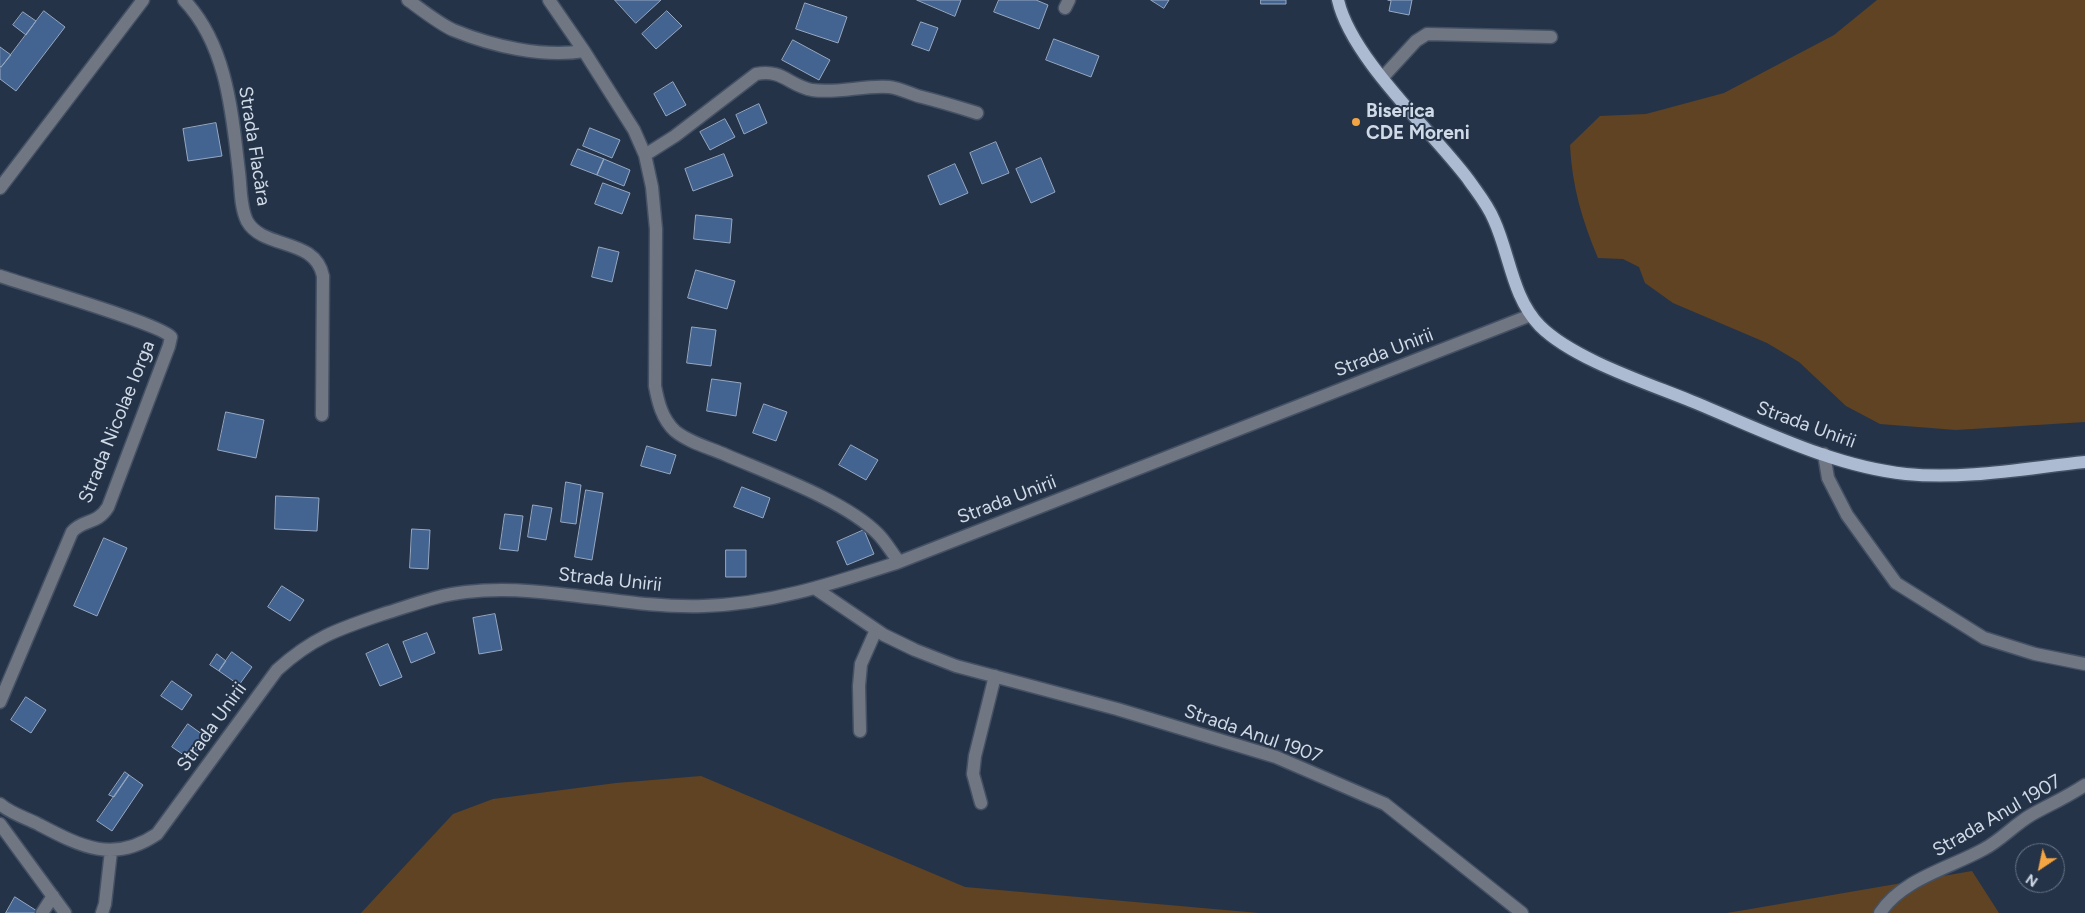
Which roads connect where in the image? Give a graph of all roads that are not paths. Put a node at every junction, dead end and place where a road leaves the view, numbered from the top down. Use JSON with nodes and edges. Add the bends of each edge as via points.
{"nodes":[{"id":1,"x":143,"y":0,"type":"edge"},
{"id":2,"x":184,"y":0,"type":"edge"},
{"id":3,"x":408,"y":0,"type":"edge"},
{"id":4,"x":549,"y":0,"type":"edge"},
{"id":5,"x":1338,"y":0,"type":"edge"},
{"id":6,"x":1551,"y":37,"type":"dead end"},
{"id":7,"x":584,"y":50,"type":"junction"},
{"id":8,"x":1383,"y":77,"type":"junction"},
{"id":9,"x":977,"y":113,"type":"dead end"},
{"id":10,"x":645,"y":155,"type":"junction"},
{"id":11,"x":0,"y":188,"type":"edge"},
{"id":12,"x":0,"y":276,"type":"edge"},
{"id":13,"x":1531,"y":316,"type":"junction"},
{"id":14,"x":322,"y":415,"type":"dead end"},
{"id":15,"x":1824,"y":454,"type":"junction"},
{"id":16,"x":2085,"y":462,"type":"edge"},
{"id":17,"x":898,"y":562,"type":"junction"},
{"id":18,"x":816,"y":589,"type":"junction"},
{"id":19,"x":876,"y":630,"type":"junction"},
{"id":20,"x":2085,"y":664,"type":"edge"},
{"id":21,"x":995,"y":676,"type":"junction"},
{"id":22,"x":0,"y":702,"type":"edge"},
{"id":23,"x":860,"y":731,"type":"dead end"},
{"id":24,"x":2085,"y":786,"type":"edge"},
{"id":25,"x":981,"y":802,"type":"dead end"},
{"id":26,"x":0,"y":804,"type":"edge"},
{"id":27,"x":0,"y":824,"type":"edge"},
{"id":28,"x":111,"y":851,"type":"junction"},
{"id":29,"x":53,"y":896,"type":"junction"},
{"id":30,"x":42,"y":913,"type":"edge"},
{"id":31,"x":66,"y":913,"type":"edge"},
{"id":32,"x":102,"y":913,"type":"edge"},
{"id":33,"x":1522,"y":913,"type":"edge"},
{"id":34,"x":1880,"y":913,"type":"edge"}],
"edges":[{"from":1,"to":11,"type":"street"},
{"from":2,"to":14,"type":"street","name":"Strada Flacăra","via":[[205,30],[223,73],[248,223],[264,235],[313,256],[320,264],[323,276]]},
{"from":3,"to":7,"type":"street","via":[[452,29],[484,40],[548,54]]},
{"from":4,"to":7,"type":"street"},
{"from":5,"to":8,"type":"main road","via":[[1357,43]]},
{"from":6,"to":8,"type":"street","via":[[1427,34],[1416,41]]},
{"from":7,"to":10,"type":"street","via":[[634,130]]},
{"from":8,"to":13,"type":"main road","via":[[1485,202],[1494,219],[1520,296]]},
{"from":9,"to":10,"type":"street","via":[[892,87],[812,90],[792,84],[779,74],[767,72],[756,74]]},
{"from":10,"to":17,"type":"street","via":[[656,228],[655,386],[664,418],[675,431],[691,440],[786,481],[862,519],[880,535]]},
{"from":12,"to":22,"type":"street","name":"Strada Nicolae Iorga","via":[[134,320],[167,332],[171,337],[108,508],[94,521],[76,527],[72,532]]},
{"from":13,"to":15,"type":"main road","name":"Strada Unirii","via":[[1552,336],[1623,374]]},
{"from":13,"to":17,"type":"street","name":"Strada Unirii"},
{"from":15,"to":16,"type":"main road","name":"Strada Unirii","via":[[1874,468],[1934,475]]},
{"from":15,"to":20,"type":"street","via":[[1828,478],[1847,514],[1896,584],[1984,638],[2035,654]]},
{"from":17,"to":18,"type":"street","name":"Strada Unirii"},
{"from":18,"to":19,"type":"street","name":"Strada Anul 1907"},
{"from":18,"to":28,"type":"street","name":"Strada Unirii","via":[[780,598],[703,606],[667,606],[538,591],[467,592],[438,596],[336,630],[297,651],[276,670],[157,834],[142,844]]},
{"from":19,"to":21,"type":"street","name":"Strada Anul 1907","via":[[956,666]]},
{"from":19,"to":23,"type":"street","via":[[861,664]]},
{"from":21,"to":25,"type":"street","via":[[975,756],[974,774]]},
{"from":21,"to":33,"type":"street","name":"Strada Anul 1907","via":[[1276,757],[1385,804]]},
{"from":24,"to":34,"type":"street","name":"Strada Anul 1907","via":[[2030,816],[1985,849],[1920,880]]},
{"from":26,"to":28,"type":"street","name":"Strada Unirii","via":[[78,844]]},
{"from":27,"to":29,"type":"street"},
{"from":28,"to":32,"type":"street"},
{"from":29,"to":30,"type":"street"},
{"from":29,"to":31,"type":"street"}]}
